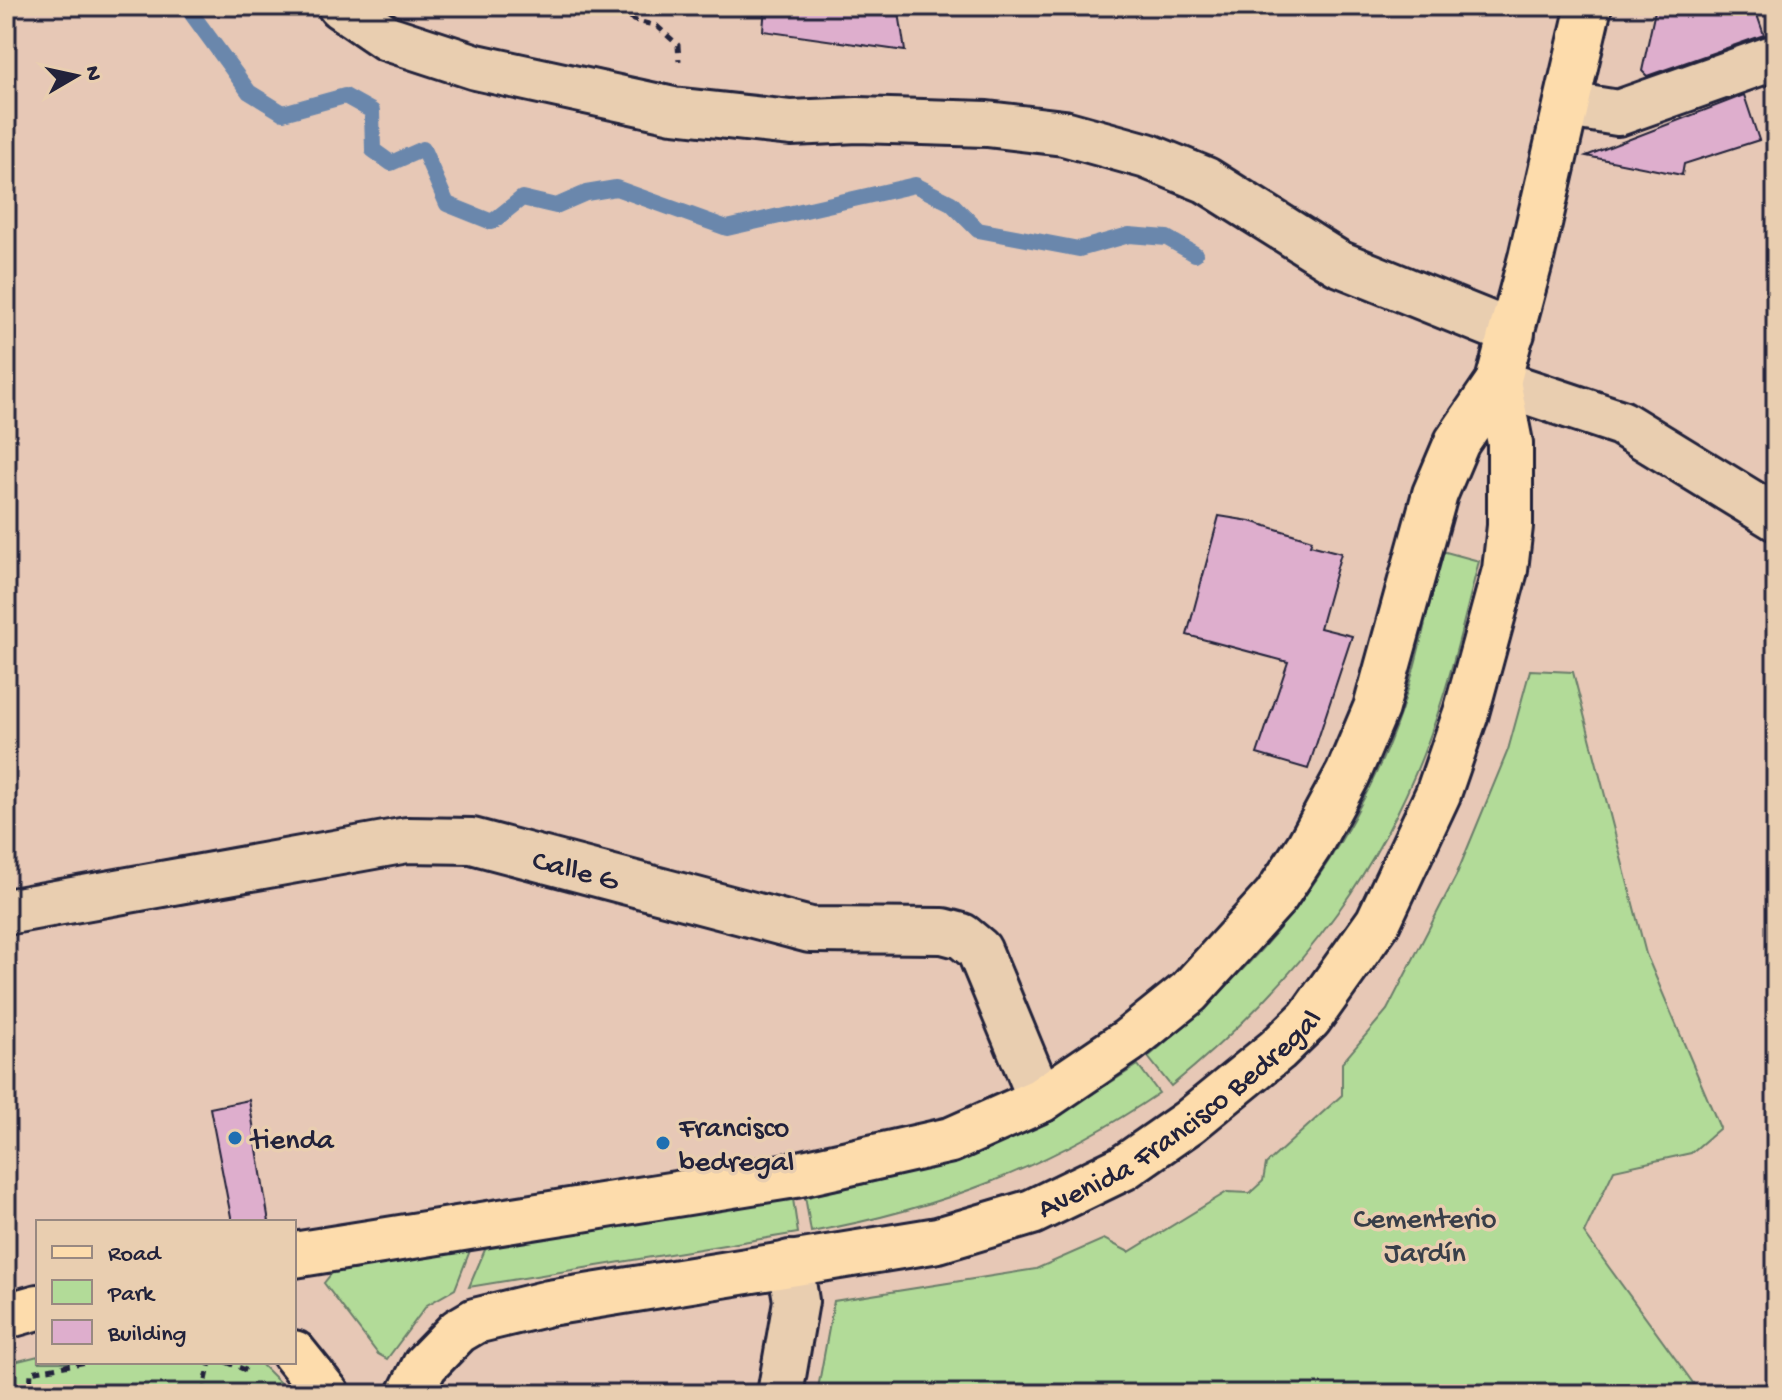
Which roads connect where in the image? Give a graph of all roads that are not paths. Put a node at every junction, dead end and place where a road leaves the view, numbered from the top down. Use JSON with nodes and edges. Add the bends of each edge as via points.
{"nodes":[{"id":1,"x":340,"y":6,"type":"edge"},
{"id":2,"x":1589,"y":6,"type":"edge"},
{"id":3,"x":1776,"y":57,"type":"edge"},
{"id":4,"x":1568,"y":105,"type":"junction"},
{"id":5,"x":1512,"y":333,"type":"junction"},
{"id":6,"x":1498,"y":382,"type":"junction"},
{"id":7,"x":1776,"y":518,"type":"edge"},
{"id":8,"x":6,"y":912,"type":"edge"},
{"id":9,"x":1041,"y":1100,"type":"junction"},
{"id":10,"x":296,"y":1255,"type":"edge"},
{"id":11,"x":790,"y":1263,"type":"junction"},
{"id":12,"x":36,"y":1308,"type":"edge"},
{"id":13,"x":6,"y":1316,"type":"edge"},
{"id":14,"x":296,"y":1355,"type":"edge"},
{"id":15,"x":327,"y":1394,"type":"edge"},
{"id":16,"x":410,"y":1394,"type":"edge"},
{"id":17,"x":780,"y":1394,"type":"edge"}],
"edges":[{"from":1,"to":5,"type":"street","via":[[387,38],[476,67],[673,110],[791,123],[987,124],[1064,133],[1120,148],[1206,180],[1338,263]]},
{"from":2,"to":4,"type":"main road","name":"Avenida Francisco Bedregal"},
{"from":3,"to":4,"type":"street","via":[[1618,113]]},
{"from":4,"to":5,"type":"main road","name":"Avenida Francisco Bedregal"},
{"from":5,"to":6,"type":"main road","name":"Avenida Francisco Bedregal"},
{"from":6,"to":7,"type":"street","via":[[1621,423]]},
{"from":6,"to":9,"type":"main road","name":"Avenida Francisco Bedregal","via":[[1457,442],[1435,494],[1376,708],[1309,846],[1276,896],[1189,992]]},
{"from":6,"to":11,"type":"main road","name":"Avenida Francisco Bedregal","via":[[1510,443],[1510,526],[1505,570],[1466,713],[1438,794],[1378,922],[1309,1019],[1189,1122],[1123,1168],[1032,1212],[938,1240]]},
{"from":8,"to":9,"type":"street","name":"Calle G","via":[[407,840],[472,841],[810,930],[943,931],[962,936],[979,950]]},
{"from":9,"to":10,"type":"main road","name":"Avenida Francisco Bedregal","via":[[951,1140],[795,1175]]},
{"from":11,"to":16,"type":"main road","name":"Avenida Francisco Bedregal","via":[[549,1303],[475,1321],[425,1365]]},
{"from":11,"to":17,"type":"street","via":[[796,1301]]},
{"from":12,"to":13,"type":"main road"},
{"from":14,"to":15,"type":"main road"}]}
